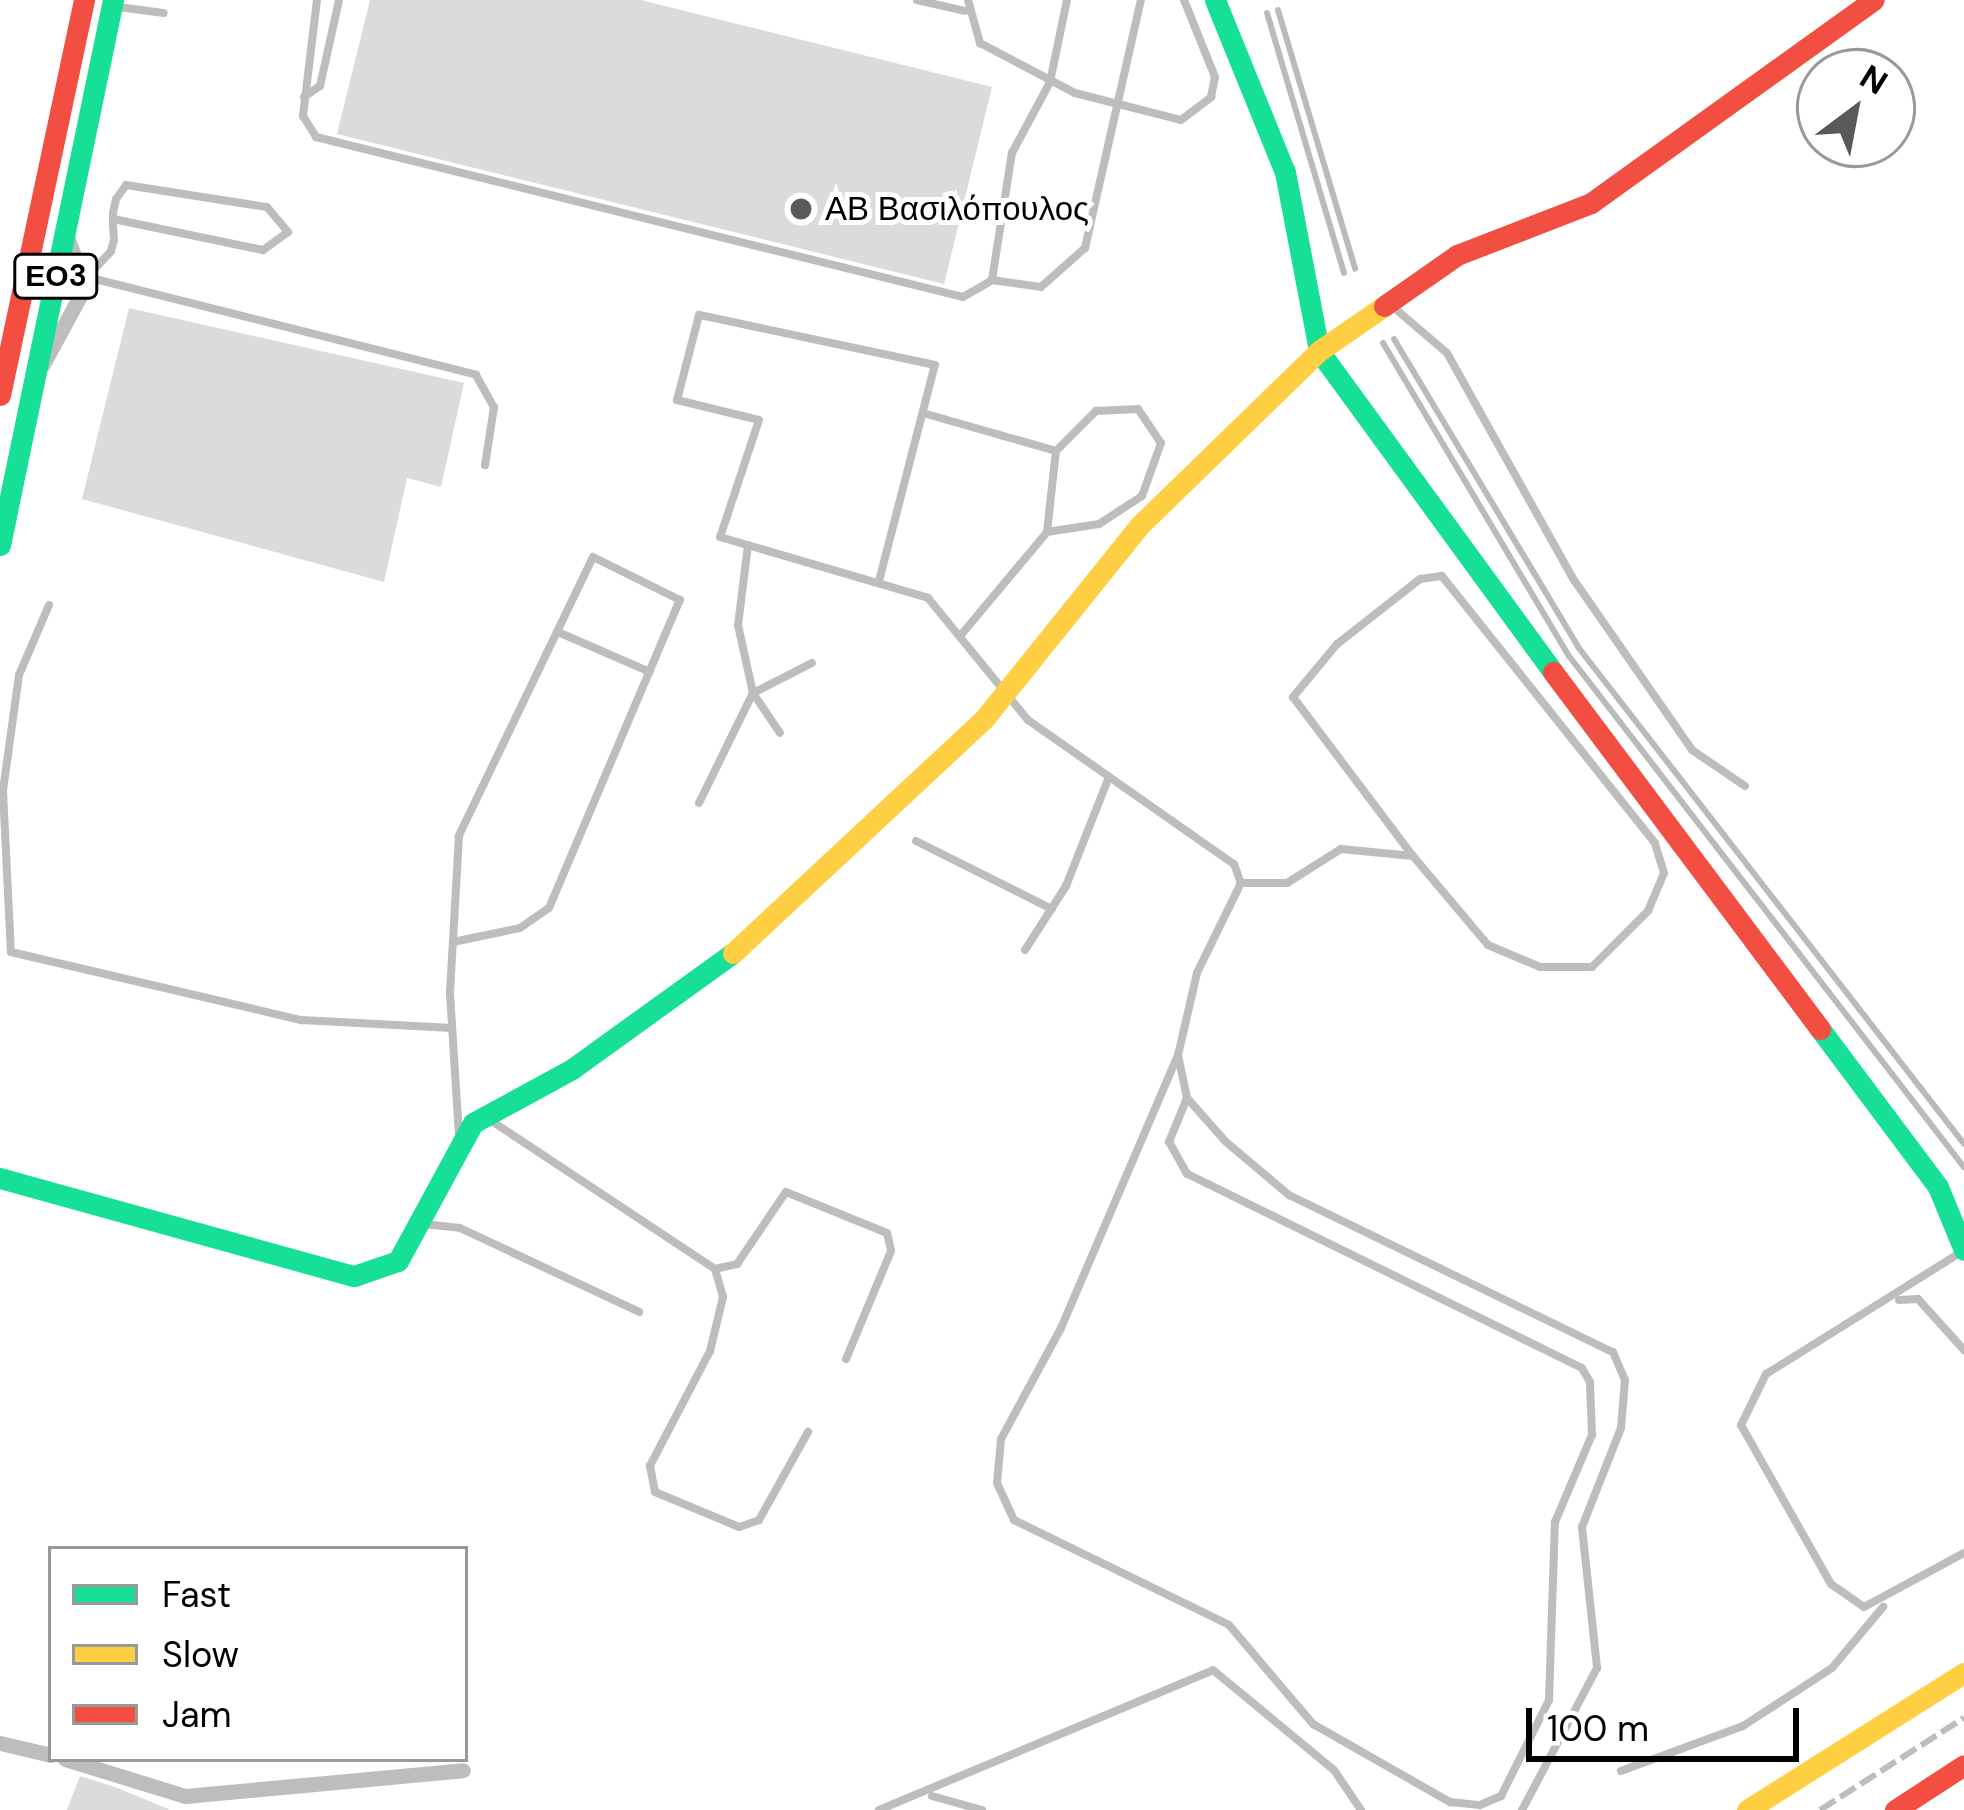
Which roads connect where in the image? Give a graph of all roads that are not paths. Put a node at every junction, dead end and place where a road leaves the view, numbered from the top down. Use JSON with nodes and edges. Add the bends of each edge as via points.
{"nodes":[{"id":1,"x":84,"y":0,"type":"edge"},
{"id":2,"x":317,"y":0,"type":"edge"},
{"id":3,"x":339,"y":0,"type":"edge"},
{"id":4,"x":917,"y":0,"type":"edge"},
{"id":5,"x":968,"y":0,"type":"edge"},
{"id":6,"x":1067,"y":0,"type":"edge"},
{"id":7,"x":1141,"y":0,"type":"edge"},
{"id":8,"x":1184,"y":0,"type":"edge"},
{"id":9,"x":1874,"y":0,"type":"edge"},
{"id":10,"x":109,"y":2,"type":"edge"},
{"id":11,"x":1223,"y":2,"type":"edge"},
{"id":12,"x":965,"y":11,"type":"junction"},
{"id":13,"x":164,"y":14,"type":"dead end"},
{"id":14,"x":1230,"y":39,"type":"junction"},
{"id":15,"x":1210,"y":56,"type":"junction"},
{"id":16,"x":1050,"y":82,"type":"junction"},
{"id":17,"x":304,"y":97,"type":"junction"},
{"id":18,"x":1116,"y":107,"type":"junction"},
{"id":19,"x":113,"y":219,"type":"junction"},
{"id":20,"x":65,"y":232,"type":"junction"},
{"id":21,"x":87,"y":277,"type":"junction"},
{"id":22,"x":992,"y":280,"type":"junction"},
{"id":23,"x":1392,"y":306,"type":"junction"},
{"id":24,"x":1319,"y":351,"type":"junction"},
{"id":25,"x":35,"y":376,"type":"junction"},
{"id":26,"x":0,"y":395,"type":"edge"},
{"id":27,"x":923,"y":413,"type":"junction"},
{"id":28,"x":1056,"y":451,"type":"junction"},
{"id":29,"x":485,"y":465,"type":"dead end"},
{"id":30,"x":1047,"y":532,"type":"junction"},
{"id":31,"x":748,"y":544,"type":"junction"},
{"id":32,"x":0,"y":545,"type":"edge"},
{"id":33,"x":879,"y":581,"type":"junction"},
{"id":34,"x":49,"y":605,"type":"dead end"},
{"id":35,"x":558,"y":632,"type":"junction"},
{"id":36,"x":961,"y":635,"type":"junction"},
{"id":37,"x":812,"y":663,"type":"dead end"},
{"id":38,"x":650,"y":672,"type":"junction"},
{"id":39,"x":753,"y":693,"type":"junction"},
{"id":40,"x":1006,"y":695,"type":"junction"},
{"id":41,"x":780,"y":733,"type":"dead end"},
{"id":42,"x":1108,"y":777,"type":"junction"},
{"id":43,"x":1745,"y":786,"type":"dead end"},
{"id":44,"x":698,"y":803,"type":"dead end"},
{"id":45,"x":916,"y":842,"type":"dead end"},
{"id":46,"x":1413,"y":856,"type":"junction"},
{"id":47,"x":1241,"y":884,"type":"junction"},
{"id":48,"x":1052,"y":909,"type":"junction"},
{"id":49,"x":453,"y":942,"type":"junction"},
{"id":50,"x":1024,"y":950,"type":"dead end"},
{"id":51,"x":452,"y":1028,"type":"junction"},
{"id":52,"x":1178,"y":1055,"type":"junction"},
{"id":53,"x":1187,"y":1098,"type":"junction"},
{"id":54,"x":484,"y":1116,"type":"junction"},
{"id":55,"x":460,"y":1141,"type":"junction"},
{"id":56,"x":0,"y":1178,"type":"edge"},
{"id":57,"x":421,"y":1224,"type":"junction"},
{"id":58,"x":1964,"y":1250,"type":"edge"},
{"id":59,"x":715,"y":1269,"type":"junction"},
{"id":60,"x":1897,"y":1300,"type":"junction"},
{"id":61,"x":639,"y":1312,"type":"dead end"},
{"id":62,"x":1964,"y":1350,"type":"edge"},
{"id":63,"x":845,"y":1359,"type":"dead end"},
{"id":64,"x":808,"y":1432,"type":"dead end"},
{"id":65,"x":1964,"y":1553,"type":"edge"},
{"id":66,"x":1883,"y":1606,"type":"junction"},
{"id":67,"x":1964,"y":1672,"type":"edge"},
{"id":68,"x":0,"y":1743,"type":"edge"},
{"id":69,"x":48,"y":1754,"type":"edge"},
{"id":70,"x":75,"y":1762,"type":"edge"},
{"id":71,"x":1964,"y":1765,"type":"edge"},
{"id":72,"x":463,"y":1771,"type":"dead end"},
{"id":73,"x":1621,"y":1771,"type":"dead end"},
{"id":74,"x":929,"y":1795,"type":"junction"},
{"id":75,"x":879,"y":1810,"type":"edge"},
{"id":76,"x":982,"y":1810,"type":"edge"},
{"id":77,"x":1361,"y":1810,"type":"edge"},
{"id":78,"x":1522,"y":1810,"type":"edge"},
{"id":79,"x":1747,"y":1810,"type":"edge"},
{"id":80,"x":1895,"y":1810,"type":"edge"}],
"edges":[{"from":1,"to":26,"type":"main road","number":"ΕΟ3"},
{"from":2,"to":17,"type":"lane"},
{"from":3,"to":17,"type":"lane","via":[[320,86]]},
{"from":4,"to":12,"type":"lane"},
{"from":5,"to":12,"type":"lane"},
{"from":6,"to":16,"type":"lane"},
{"from":7,"to":18,"type":"lane"},
{"from":8,"to":15,"type":"lane"},
{"from":9,"to":23,"type":"main road","via":[[1591,203],[1456,255]]},
{"from":10,"to":13,"type":"lane"},
{"from":10,"to":20,"type":"main road","number":"ΕΟ3"},
{"from":11,"to":14,"type":"main road"},
{"from":12,"to":16,"type":"lane","via":[[980,43]]},
{"from":14,"to":15,"type":"lane"},
{"from":14,"to":24,"type":"main road","via":[[1285,172]]},
{"from":15,"to":18,"type":"lane","via":[[1211,97],[1199,112],[1160,120]]},
{"from":16,"to":18,"type":"lane"},
{"from":16,"to":22,"type":"lane","via":[[1012,153]]},
{"from":17,"to":22,"type":"lane","via":[[316,137],[963,296]]},
{"from":18,"to":22,"type":"lane","via":[[1085,248],[1041,287]]},
{"from":19,"to":19,"type":"lane","via":[[118,194],[140,183],[267,207],[288,232],[263,250]]},
{"from":19,"to":21,"type":"lane","via":[[111,251]]},
{"from":20,"to":21,"type":"street"},
{"from":20,"to":25,"type":"main road","number":"ΕΟ3"},
{"from":21,"to":25,"type":"street"},
{"from":21,"to":29,"type":"lane","via":[[476,375],[494,406]]},
{"from":23,"to":24,"type":"main road"},
{"from":23,"to":43,"type":"lane","via":[[1447,353],[1574,580],[1692,750]]},
{"from":24,"to":40,"type":"main road","via":[[1140,525]]},
{"from":24,"to":58,"type":"main road","via":[[1937,1187]]},
{"from":25,"to":32,"type":"main road","number":"ΕΟ3"},
{"from":27,"to":28,"type":"lane"},
{"from":27,"to":31,"type":"lane","via":[[935,365],[699,315],[677,400],[759,420],[720,537]]},
{"from":27,"to":33,"type":"lane"},
{"from":28,"to":30,"type":"lane"},
{"from":28,"to":30,"type":"lane","via":[[1096,411],[1138,409],[1156,426],[1160,471],[1120,514]]},
{"from":30,"to":36,"type":"lane"},
{"from":31,"to":33,"type":"lane"},
{"from":31,"to":39,"type":"lane","via":[[738,625]]},
{"from":33,"to":36,"type":"lane","via":[[928,598]]},
{"from":34,"to":51,"type":"lane","via":[[19,675],[3,791],[11,952],[302,1020]]},
{"from":35,"to":38,"type":"lane"},
{"from":35,"to":38,"type":"lane","via":[[592,557],[680,600]]},
{"from":35,"to":49,"type":"lane","via":[[460,836]]},
{"from":36,"to":40,"type":"lane"},
{"from":37,"to":39,"type":"lane"},
{"from":38,"to":49,"type":"lane","via":[[549,908],[520,928]]},
{"from":39,"to":41,"type":"lane"},
{"from":39,"to":44,"type":"lane"},
{"from":40,"to":42,"type":"lane"},
{"from":40,"to":54,"type":"main road","via":[[768,927],[572,1070]]},
{"from":42,"to":47,"type":"lane","via":[[1234,864]]},
{"from":42,"to":48,"type":"lane"},
{"from":45,"to":48,"type":"lane"},
{"from":46,"to":46,"type":"lane","via":[[1488,945],[1540,967],[1592,967],[1617,949],[1664,873],[1655,843],[1442,576],[1420,579],[1337,644],[1293,697]]},
{"from":46,"to":47,"type":"lane","via":[[1341,849],[1288,883]]},
{"from":47,"to":52,"type":"lane","via":[[1196,974]]},
{"from":48,"to":50,"type":"lane"},
{"from":49,"to":51,"type":"lane"},
{"from":51,"to":55,"type":"lane"},
{"from":52,"to":53,"type":"lane"},
{"from":52,"to":53,"type":"lane","via":[[1061,1328],[1000,1439],[997,1483],[1014,1520],[1228,1625],[1313,1724],[1450,1802],[1501,1796],[1549,1700],[1555,1522],[1592,1436],[1590,1382],[1563,1358],[1187,1174],[1169,1142]]},
{"from":53,"to":78,"type":"lane","via":[[1289,1195],[1613,1352],[1625,1379],[1621,1428],[1582,1527],[1597,1668]]},
{"from":54,"to":55,"type":"main road"},
{"from":54,"to":59,"type":"lane"},
{"from":55,"to":57,"type":"main road"},
{"from":56,"to":57,"type":"main road","via":[[136,1207],[353,1276],[398,1261]]},
{"from":57,"to":61,"type":"lane","via":[[460,1228]]},
{"from":58,"to":60,"type":"lane"},
{"from":59,"to":63,"type":"lane","via":[[737,1264],[786,1192],[887,1233],[891,1251]]},
{"from":59,"to":64,"type":"lane","via":[[722,1297],[710,1351],[650,1466],[655,1492],[699,1516],[759,1520]]},
{"from":60,"to":62,"type":"lane","via":[[1918,1299]]},
{"from":60,"to":66,"type":"lane","via":[[1766,1374],[1741,1425],[1831,1584],[1864,1607]]},
{"from":65,"to":66,"type":"lane"},
{"from":66,"to":73,"type":"lane","via":[[1832,1668],[1743,1726]]},
{"from":67,"to":79,"type":"main road"},
{"from":68,"to":69,"type":"street"},
{"from":70,"to":72,"type":"street","via":[[185,1796]]},
{"from":71,"to":80,"type":"main road"},
{"from":74,"to":75,"type":"lane"},
{"from":74,"to":76,"type":"lane"},
{"from":74,"to":77,"type":"lane","via":[[1213,1670],[1334,1770]]}]}
